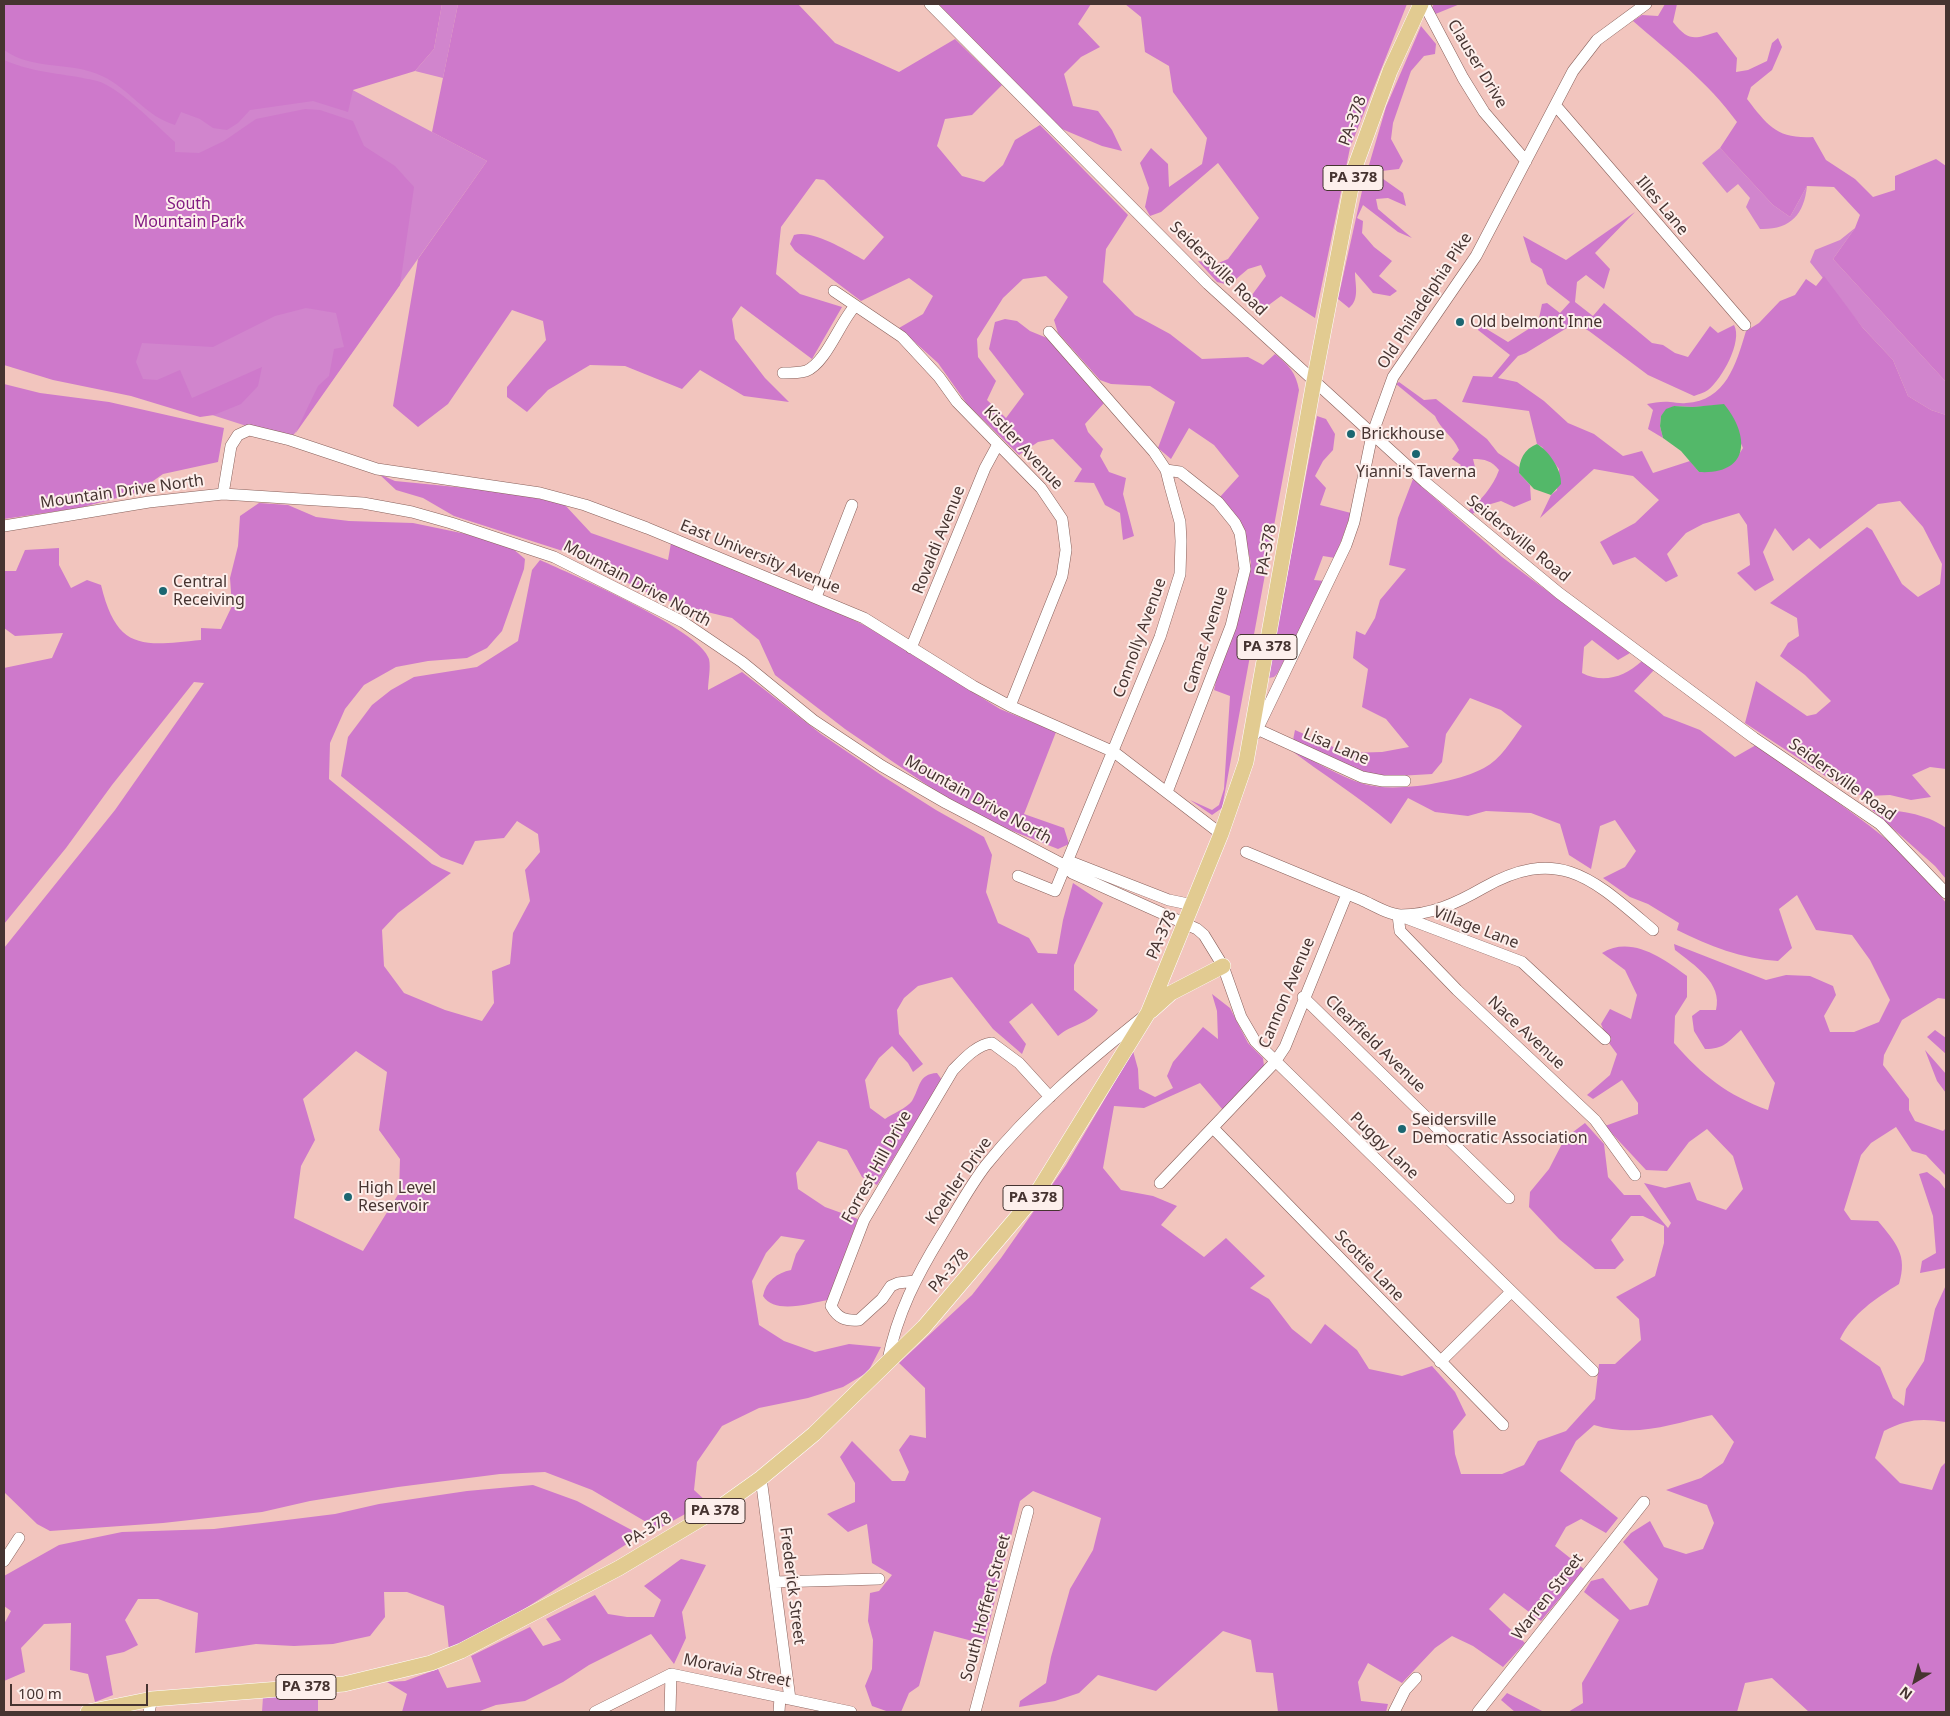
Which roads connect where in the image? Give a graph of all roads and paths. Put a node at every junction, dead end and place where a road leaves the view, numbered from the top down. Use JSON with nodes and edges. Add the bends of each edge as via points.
{"nodes":[{"id":1,"x":930,"y":4,"type":"edge"},
{"id":2,"x":1423,"y":4,"type":"edge"},
{"id":3,"x":1646,"y":4,"type":"edge"},
{"id":4,"x":1556,"y":106,"type":"junction"},
{"id":5,"x":1526,"y":161,"type":"junction"},
{"id":6,"x":834,"y":291,"type":"dead end"},
{"id":7,"x":855,"y":306,"type":"junction"},
{"id":8,"x":1745,"y":325,"type":"dead end"},
{"id":9,"x":1049,"y":332,"type":"dead end"},
{"id":10,"x":783,"y":373,"type":"dead end"},
{"id":11,"x":1314,"y":381,"type":"junction"},
{"id":12,"x":1372,"y":435,"type":"junction"},
{"id":13,"x":998,"y":444,"type":"junction"},
{"id":14,"x":1166,"y":470,"type":"junction"},
{"id":15,"x":223,"y":494,"type":"junction"},
{"id":16,"x":852,"y":505,"type":"dead end"},
{"id":17,"x":4,"y":526,"type":"edge"},
{"id":18,"x":816,"y":597,"type":"junction"},
{"id":19,"x":911,"y":648,"type":"junction"},
{"id":20,"x":1010,"y":706,"type":"junction"},
{"id":21,"x":1257,"y":730,"type":"junction"},
{"id":22,"x":1114,"y":752,"type":"junction"},
{"id":23,"x":1246,"y":762,"type":"junction"},
{"id":24,"x":1404,"y":781,"type":"dead end"},
{"id":25,"x":1167,"y":792,"type":"junction"},
{"id":26,"x":1221,"y":834,"type":"junction"},
{"id":27,"x":1246,"y":852,"type":"dead end"},
{"id":28,"x":1066,"y":866,"type":"junction"},
{"id":29,"x":1018,"y":876,"type":"dead end"},
{"id":30,"x":1946,"y":893,"type":"edge"},
{"id":31,"x":1347,"y":894,"type":"junction"},
{"id":32,"x":1193,"y":905,"type":"junction"},
{"id":33,"x":1398,"y":915,"type":"junction"},
{"id":34,"x":1186,"y":924,"type":"junction"},
{"id":35,"x":1653,"y":930,"type":"dead end"},
{"id":36,"x":1223,"y":966,"type":"junction"},
{"id":37,"x":1303,"y":997,"type":"junction"},
{"id":38,"x":1148,"y":1013,"type":"junction"},
{"id":39,"x":1605,"y":1039,"type":"dead end"},
{"id":40,"x":1275,"y":1062,"type":"junction"},
{"id":41,"x":1050,"y":1097,"type":"junction"},
{"id":42,"x":1213,"y":1128,"type":"junction"},
{"id":43,"x":1635,"y":1175,"type":"dead end"},
{"id":44,"x":1160,"y":1182,"type":"dead end"},
{"id":45,"x":1509,"y":1198,"type":"dead end"},
{"id":46,"x":915,"y":1281,"type":"junction"},
{"id":47,"x":1511,"y":1292,"type":"junction"},
{"id":48,"x":888,"y":1360,"type":"junction"},
{"id":49,"x":1440,"y":1362,"type":"junction"},
{"id":50,"x":1593,"y":1371,"type":"dead end"},
{"id":51,"x":1503,"y":1425,"type":"dead end"},
{"id":52,"x":761,"y":1478,"type":"junction"},
{"id":53,"x":1644,"y":1502,"type":"dead end"},
{"id":54,"x":1028,"y":1511,"type":"dead end"},
{"id":55,"x":19,"y":1538,"type":"dead end"},
{"id":56,"x":4,"y":1561,"type":"edge"},
{"id":57,"x":879,"y":1579,"type":"dead end"},
{"id":58,"x":775,"y":1582,"type":"junction"},
{"id":59,"x":671,"y":1674,"type":"junction"},
{"id":60,"x":1416,"y":1678,"type":"dead end"},
{"id":61,"x":785,"y":1698,"type":"junction"},
{"id":62,"x":151,"y":1705,"type":"edge"},
{"id":63,"x":88,"y":1712,"type":"edge"},
{"id":64,"x":595,"y":1712,"type":"edge"},
{"id":65,"x":670,"y":1712,"type":"edge"},
{"id":66,"x":780,"y":1712,"type":"edge"},
{"id":67,"x":851,"y":1712,"type":"edge"},
{"id":68,"x":976,"y":1712,"type":"edge"},
{"id":69,"x":1394,"y":1712,"type":"edge"},
{"id":70,"x":1478,"y":1712,"type":"edge"}],
"edges":[{"from":1,"to":11,"type":"street","name":"Seidersville Road","via":[[1201,277]]},
{"from":2,"to":5,"type":"street","name":"Clauser Drive","via":[[1484,112]]},
{"from":2,"to":11,"type":"main road","name":"PA-378","number":"PA 378","via":[[1390,71],[1355,167]]},
{"from":3,"to":4,"type":"street","name":"Old Philadelphia Pike","via":[[1597,40],[1573,71]]},
{"from":4,"to":5,"type":"street","name":"Old Philadelphia Pike"},
{"from":4,"to":8,"type":"street","name":"Illes Lane"},
{"from":5,"to":12,"type":"street","name":"Old Philadelphia Pike","via":[[1476,256],[1393,377]]},
{"from":6,"to":7,"type":"street","name":"Kistler Avenue"},
{"from":7,"to":10,"type":"street","via":[[816,365],[799,373]]},
{"from":7,"to":13,"type":"street","name":"Kistler Avenue","via":[[902,337]]},
{"from":9,"to":14,"type":"street","name":"Connolly Avenue","via":[[1149,443]]},
{"from":11,"to":12,"type":"street","name":"Seidersville Road"},
{"from":11,"to":23,"type":"main road","name":"PA-378","number":"PA 378"},
{"from":12,"to":21,"type":"street","name":"Old Philadelphia Pike","via":[[1346,545]]},
{"from":12,"to":30,"type":"street","name":"Seidersville Road","via":[[1471,523],[1560,593],[1754,738],[1880,824]]},
{"from":13,"to":19,"type":"street","name":"Rovaldi Avenue"},
{"from":13,"to":20,"type":"street","name":"Kistler Avenue","via":[[1056,508],[1062,519],[1066,550],[1058,588]]},
{"from":14,"to":22,"type":"street","name":"Connolly Avenue","via":[[1180,522],[1180,574],[1160,637]]},
{"from":14,"to":25,"type":"street","name":"Camac Avenue","via":[[1180,472],[1199,485],[1235,523],[1240,533],[1245,569],[1231,626]]},
{"from":15,"to":17,"type":"street","name":"Mountain Drive North","via":[[149,502]]},
{"from":15,"to":18,"type":"street","name":"East University Avenue","via":[[231,446],[238,435],[249,430],[262,432],[378,468],[563,498],[647,528]]},
{"from":15,"to":28,"type":"street","name":"Mountain Drive North","via":[[363,503],[412,512],[554,558],[683,622],[742,662],[814,720],[882,766]]},
{"from":16,"to":18,"type":"street"},
{"from":18,"to":19,"type":"street","name":"East University Avenue","via":[[870,622]]},
{"from":19,"to":20,"type":"street","name":"East University Avenue"},
{"from":20,"to":22,"type":"street","name":"East University Avenue"},
{"from":21,"to":23,"type":"street","name":"Old Philadelphia Pike"},
{"from":21,"to":24,"type":"street","name":"Lisa Lane","via":[[1362,777]]},
{"from":22,"to":25,"type":"street","name":"East University Avenue"},
{"from":22,"to":28,"type":"street","name":"Connolly Avenue"},
{"from":23,"to":26,"type":"main road","name":"PA-378","number":"PA 378"},
{"from":25,"to":26,"type":"street","name":"East University Avenue"},
{"from":26,"to":32,"type":"main road","name":"PA-378","number":"PA 378"},
{"from":27,"to":31,"type":"street","name":"Village Lane"},
{"from":28,"to":29,"type":"street","name":"Connolly Avenue","via":[[1055,891]]},
{"from":28,"to":32,"type":"street","via":[[1074,863],[1169,900]]},
{"from":28,"to":34,"type":"street","name":"Mountain Drive North","via":[[1072,873]]},
{"from":31,"to":33,"type":"street","name":"Village Lane"},
{"from":31,"to":37,"type":"street","name":"Cannon Avenue"},
{"from":32,"to":34,"type":"main road","name":"PA-378","number":"PA 378"},
{"from":33,"to":35,"type":"street","via":[[1434,911],[1510,874],[1555,867],[1576,873],[1606,892]]},
{"from":33,"to":39,"type":"street","name":"Village Lane","via":[[1522,962]]},
{"from":33,"to":43,"type":"street","name":"Nace Avenue","via":[[1400,931],[1463,996],[1595,1120]]},
{"from":34,"to":36,"type":"street","name":"Puggy Lane","via":[[1204,936]]},
{"from":34,"to":38,"type":"main road","name":"PA-378","number":"PA 378"},
{"from":36,"to":38,"type":"main road","via":[[1171,993]]},
{"from":36,"to":40,"type":"street","name":"Puggy Lane","via":[[1247,1029]]},
{"from":37,"to":40,"type":"street","name":"Cannon Avenue","via":[[1285,1047]]},
{"from":37,"to":45,"type":"street","name":"Clearfield Avenue"},
{"from":38,"to":41,"type":"street","name":"Koehler Drive"},
{"from":38,"to":48,"type":"main road","name":"PA-378","number":"PA 378","via":[[1035,1196],[924,1327]]},
{"from":40,"to":42,"type":"street","name":"Cannon Avenue"},
{"from":40,"to":47,"type":"street","name":"Puggy Lane"},
{"from":41,"to":46,"type":"street","name":"Koehler Drive","via":[[985,1166]]},
{"from":41,"to":46,"type":"street","name":"Forrest Hill Drive","via":[[1019,1064],[992,1043],[981,1046],[953,1070],[864,1220],[831,1306],[844,1320],[859,1320],[891,1286]]},
{"from":42,"to":44,"type":"street","name":"Cannon Avenue"},
{"from":42,"to":49,"type":"street","name":"Scottie Lane"},
{"from":46,"to":48,"type":"street","name":"Koehler Drive","via":[[893,1333]]},
{"from":47,"to":49,"type":"street"},
{"from":47,"to":50,"type":"street","name":"Puggy Lane"},
{"from":48,"to":52,"type":"main road","name":"PA-378","number":"PA 378","via":[[814,1434]]},
{"from":49,"to":51,"type":"street","name":"Scottie Lane"},
{"from":52,"to":58,"type":"street","name":"Frederick Street"},
{"from":52,"to":62,"type":"main road","name":"PA-378","number":"PA 378","via":[[719,1508],[619,1568],[461,1651],[431,1663],[344,1684]]},
{"from":53,"to":70,"type":"street","name":"Warren Street"},
{"from":54,"to":68,"type":"street","name":"South Hoffert Street"},
{"from":55,"to":56,"type":"street"},
{"from":57,"to":58,"type":"street"},
{"from":58,"to":61,"type":"street","name":"Frederick Street"},
{"from":59,"to":61,"type":"street","name":"Moravia Street"},
{"from":59,"to":64,"type":"street","name":"Moravia Street"},
{"from":59,"to":65,"type":"street"},
{"from":60,"to":69,"type":"street","via":[[1405,1690]]},
{"from":61,"to":66,"type":"street","name":"Frederick Street"},
{"from":61,"to":67,"type":"street","name":"Moravia Street"},
{"from":62,"to":63,"type":"main road","number":"PA 378"}]}
